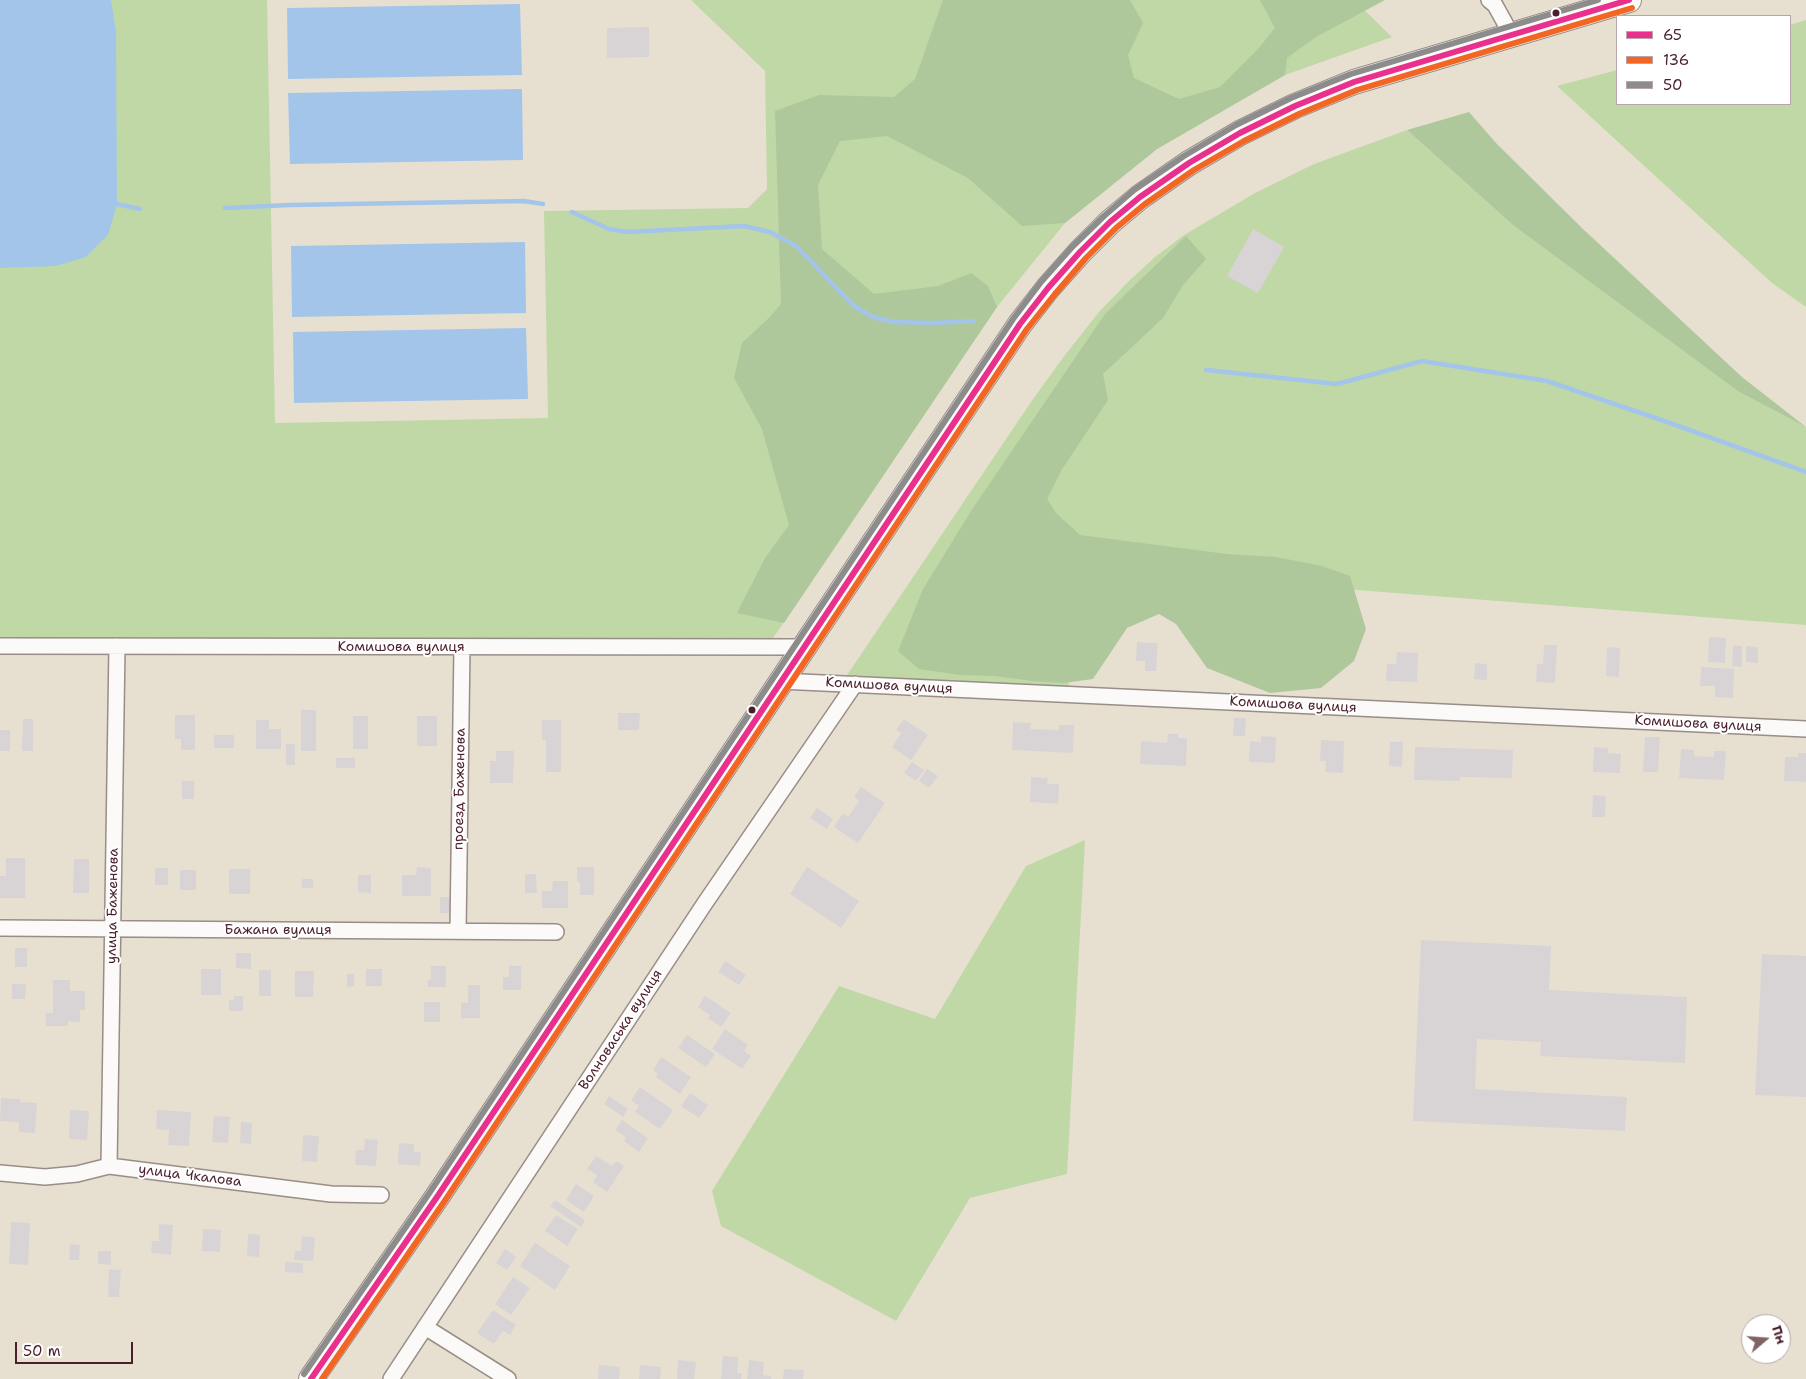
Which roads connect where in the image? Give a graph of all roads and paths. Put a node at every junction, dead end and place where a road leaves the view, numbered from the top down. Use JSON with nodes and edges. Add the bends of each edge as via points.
{"nodes":[{"id":1,"x":1489,"y":0,"type":"edge"},
{"id":2,"x":1628,"y":0,"type":"edge"},
{"id":3,"x":1508,"y":35,"type":"junction"},
{"id":4,"x":0,"y":646,"type":"edge"},
{"id":5,"x":118,"y":646,"type":"junction"},
{"id":6,"x":462,"y":647,"type":"junction"},
{"id":7,"x":803,"y":647,"type":"junction"},
{"id":8,"x":780,"y":681,"type":"junction"},
{"id":9,"x":855,"y":684,"type":"junction"},
{"id":10,"x":1806,"y":729,"type":"edge"},
{"id":11,"x":0,"y":928,"type":"edge"},
{"id":12,"x":113,"y":929,"type":"junction"},
{"id":13,"x":458,"y":932,"type":"junction"},
{"id":14,"x":556,"y":932,"type":"dead end"},
{"id":15,"x":109,"y":1166,"type":"junction"},
{"id":16,"x":0,"y":1173,"type":"edge"},
{"id":17,"x":381,"y":1195,"type":"dead end"},
{"id":18,"x":425,"y":1327,"type":"junction"},
{"id":19,"x":311,"y":1379,"type":"edge"},
{"id":20,"x":392,"y":1379,"type":"edge"},
{"id":21,"x":508,"y":1379,"type":"edge"}],
"edges":[{"from":1,"to":3,"type":"street","via":[[1495,5]]},
{"from":2,"to":3,"type":"main road"},
{"from":3,"to":7,"type":"main road","via":[[1354,82],[1295,106],[1189,163],[1110,222],[1048,288],[1020,324]]},
{"from":4,"to":5,"type":"street","name":"Комишова вулиця"},
{"from":5,"to":6,"type":"street","name":"Комишова вулиця"},
{"from":5,"to":12,"type":"street","name":"улица Баженова"},
{"from":6,"to":7,"type":"street","name":"Комишова вулиця"},
{"from":6,"to":13,"type":"street","name":"проезд Баженова"},
{"from":7,"to":8,"type":"main road"},
{"from":8,"to":9,"type":"street","name":"Комишова вулиця"},
{"from":8,"to":19,"type":"main road","via":[[437,1197]]},
{"from":9,"to":10,"type":"street","name":"Комишова вулиця"},
{"from":9,"to":18,"type":"street","name":"Волноваська вулиця"},
{"from":11,"to":12,"type":"street","name":"Бажана вулиця"},
{"from":12,"to":13,"type":"street","name":"Бажана вулиця"},
{"from":12,"to":15,"type":"street","name":"улица Баженова"},
{"from":13,"to":14,"type":"street","name":"Бажана вулиця"},
{"from":15,"to":16,"type":"street","name":"улица Чкалова","via":[[45,1178]]},
{"from":15,"to":17,"type":"street","name":"улица Чкалова","via":[[331,1194]]},
{"from":18,"to":20,"type":"street","name":"Волноваська вулиця"},
{"from":18,"to":21,"type":"street"}]}
